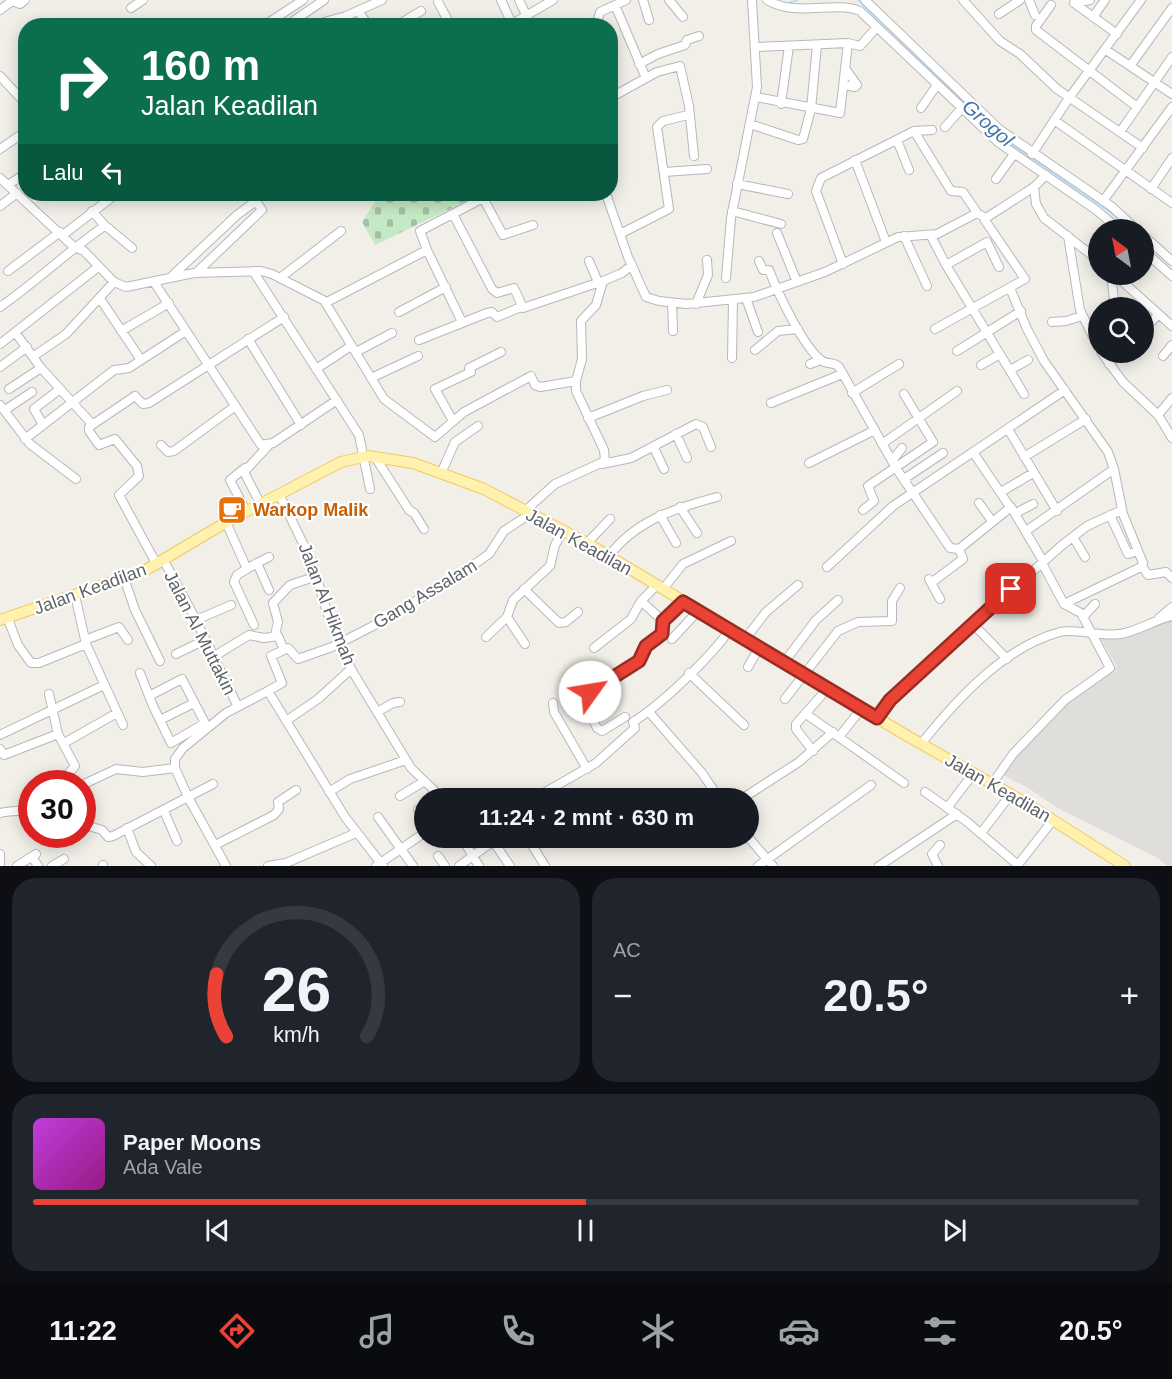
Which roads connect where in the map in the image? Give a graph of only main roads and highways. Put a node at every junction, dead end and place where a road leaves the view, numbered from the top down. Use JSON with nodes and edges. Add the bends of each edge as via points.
{"nodes":[{"id":1,"x":4,"y":620,"type":"edge"},
{"id":2,"x":1125,"y":866,"type":"edge"}],
"edges":[{"from":1,"to":2,"type":"main road","name":"Jalan Keadilan","via":[[160,563],[223,524],[334,465],[363,456],[399,460],[442,471],[484,489],[611,554],[862,708],[880,712],[927,736],[974,774],[996,778],[1011,794]]}]}
